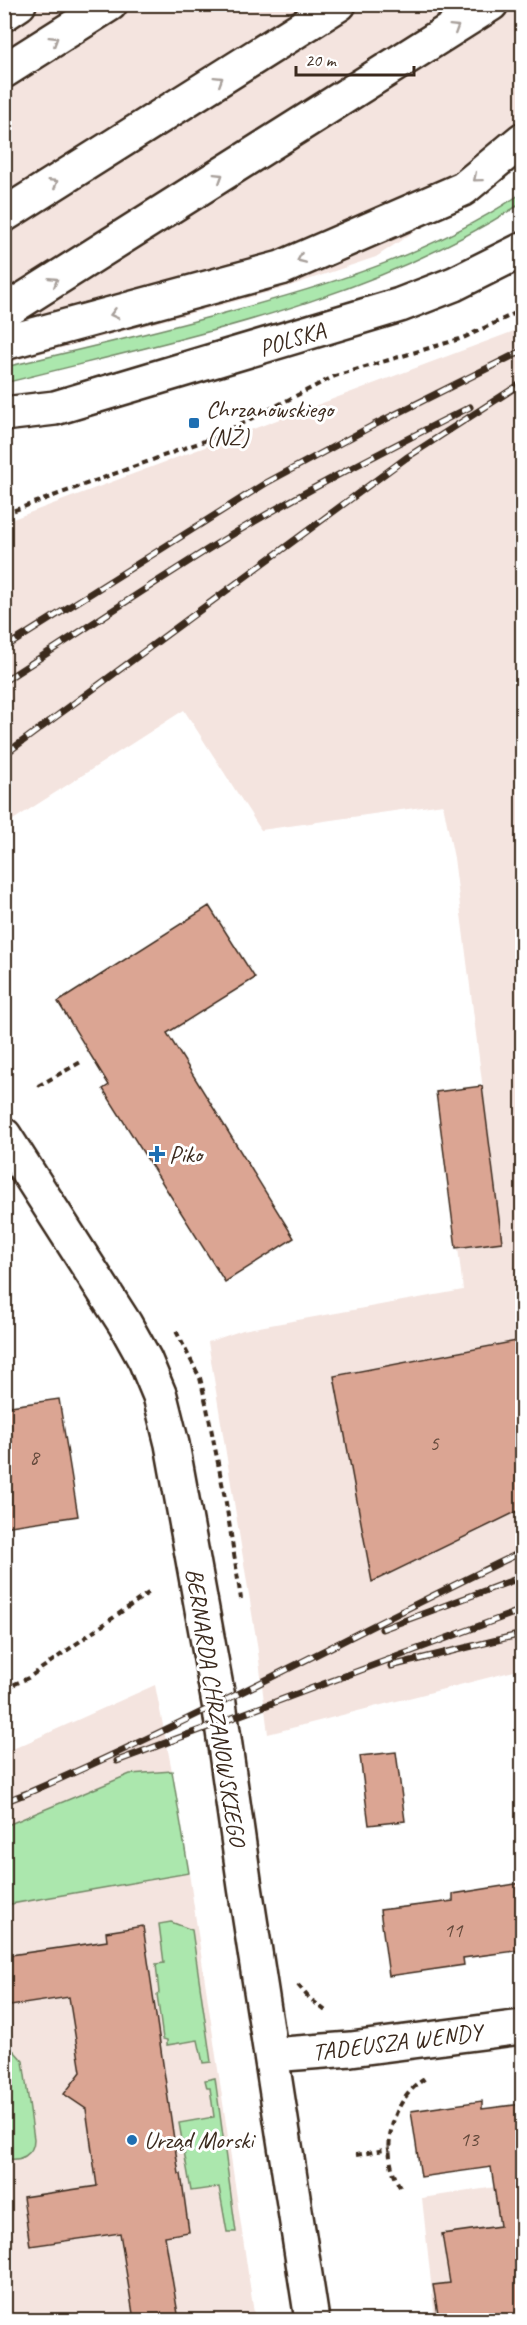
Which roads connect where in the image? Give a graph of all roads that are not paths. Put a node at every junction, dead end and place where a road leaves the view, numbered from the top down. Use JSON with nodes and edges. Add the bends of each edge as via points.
{"nodes":[{"id":1,"x":18,"y":4,"type":"edge"},
{"id":2,"x":110,"y":4,"type":"edge"},
{"id":3,"x":339,"y":4,"type":"edge"},
{"id":4,"x":491,"y":4,"type":"edge"},
{"id":5,"x":4,"y":14,"type":"edge"},
{"id":6,"x":4,"y":71,"type":"edge"},
{"id":7,"x":522,"y":140,"type":"edge"},
{"id":8,"x":4,"y":214,"type":"edge"},
{"id":9,"x":522,"y":250,"type":"edge"},
{"id":10,"x":4,"y":312,"type":"edge"},
{"id":11,"x":4,"y":343,"type":"edge"},
{"id":12,"x":55,"y":408,"type":"junction"},
{"id":13,"x":4,"y":414,"type":"edge"},
{"id":14,"x":4,"y":435,"type":"edge"},
{"id":15,"x":4,"y":1135,"type":"edge"},
{"id":16,"x":522,"y":2027,"type":"edge"},
{"id":17,"x":271,"y":2055,"type":"junction"},
{"id":18,"x":312,"y":2320,"type":"edge"}],
"edges":[{"from":1,"to":5,"type":"main road"},
{"from":6,"to":2,"type":"main road","one_way":true},
{"from":8,"to":3,"type":"main road","one_way":true},
{"from":10,"to":4,"type":"main road","one_way":true},
{"from":7,"to":11,"type":"main road","one_way":true,"via":[[463,189],[281,268]]},
{"from":9,"to":12,"type":"main road","name":"POLSKA","via":[[454,284],[400,305]]},
{"from":12,"to":13,"type":"main road","name":"POLSKA"},
{"from":12,"to":14,"type":"main road","name":"POLSKA"},
{"from":15,"to":17,"type":"main road","name":"BERNARDA CHRZANOWSKIEGO","via":[[124,1324],[160,1395],[219,1703]]},
{"from":16,"to":17,"type":"main road","name":"TADEUSZA WENDY"},
{"from":17,"to":18,"type":"main road","name":"BERNARDA CHRZANOWSKIEGO"}]}
